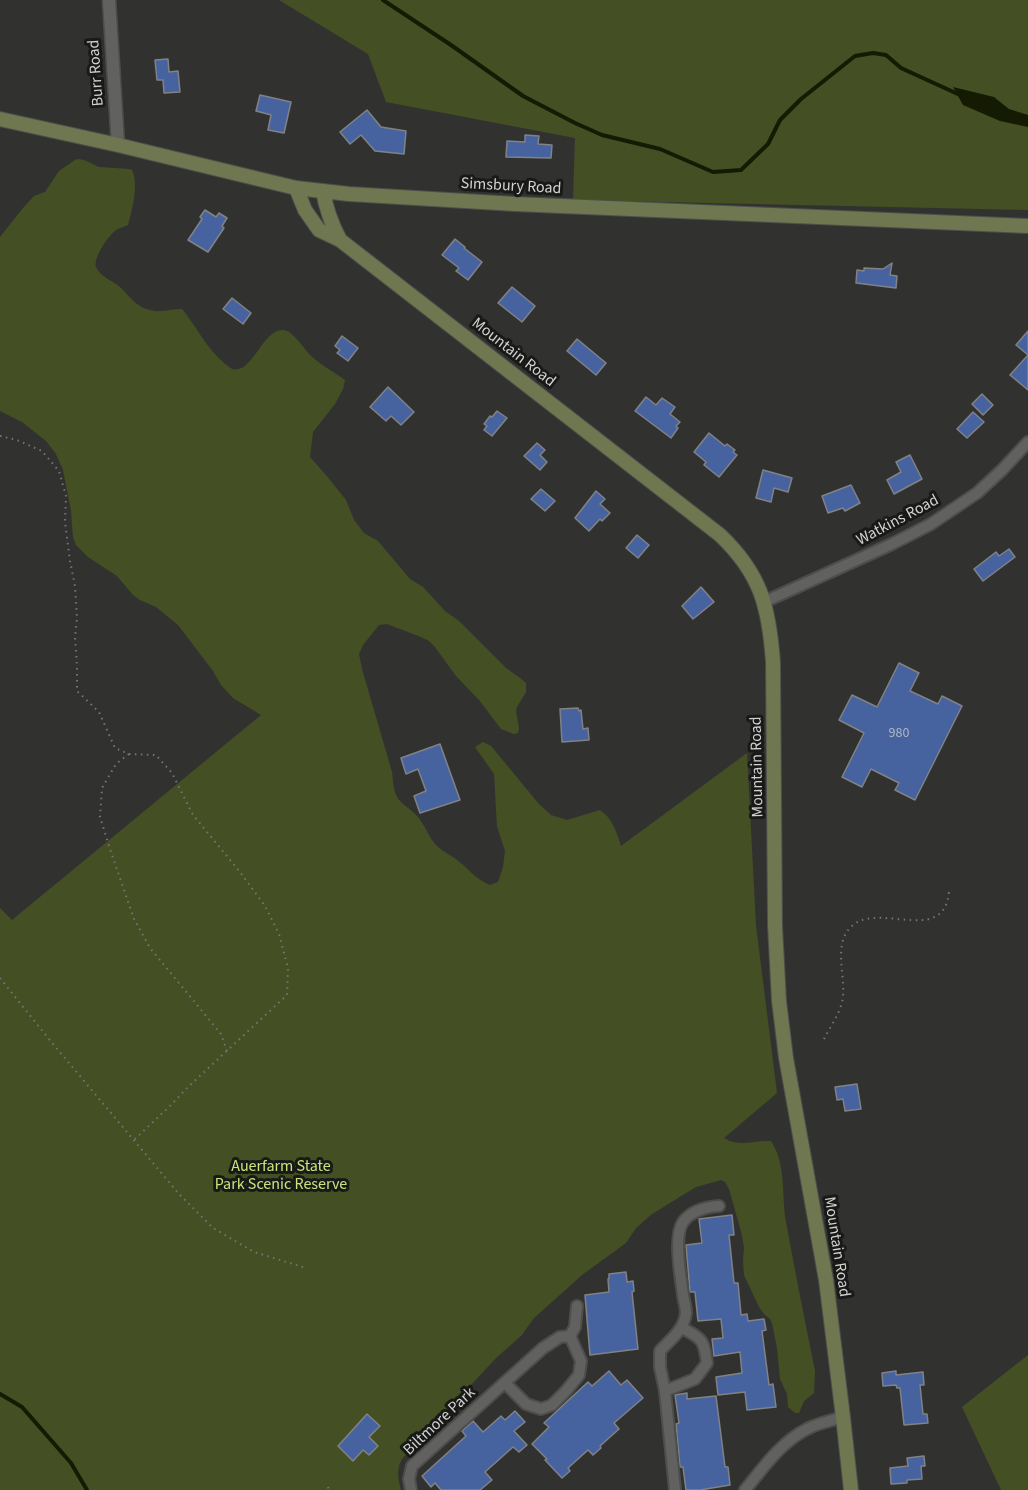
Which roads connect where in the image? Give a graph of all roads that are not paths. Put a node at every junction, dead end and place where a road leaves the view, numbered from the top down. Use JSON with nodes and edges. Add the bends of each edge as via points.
{"nodes":[{"id":1,"x":109,"y":0,"type":"edge"},
{"id":2,"x":0,"y":119,"type":"edge"},
{"id":3,"x":118,"y":145,"type":"junction"},
{"id":4,"x":296,"y":188,"type":"junction"},
{"id":5,"x":323,"y":191,"type":"junction"},
{"id":6,"x":1028,"y":226,"type":"edge"},
{"id":7,"x":340,"y":240,"type":"junction"},
{"id":8,"x":1028,"y":442,"type":"edge"},
{"id":9,"x":764,"y":602,"type":"junction"},
{"id":10,"x":720,"y":1206,"type":"dead end"},
{"id":11,"x":577,"y":1306,"type":"dead end"},
{"id":12,"x":682,"y":1328,"type":"junction"},
{"id":13,"x":570,"y":1336,"type":"junction"},
{"id":14,"x":505,"y":1383,"type":"junction"},
{"id":15,"x":665,"y":1391,"type":"junction"},
{"id":16,"x":843,"y":1417,"type":"junction"},
{"id":17,"x":411,"y":1490,"type":"edge"},
{"id":18,"x":675,"y":1490,"type":"edge"},
{"id":19,"x":745,"y":1490,"type":"edge"},
{"id":20,"x":851,"y":1490,"type":"edge"}],
"edges":[{"from":1,"to":3,"type":"street","name":"Burr Road"},
{"from":2,"to":3,"type":"main road","name":"Simsbury Road"},
{"from":3,"to":4,"type":"main road","name":"Simsbury Road"},
{"from":4,"to":5,"type":"main road","name":"Simsbury Road"},
{"from":4,"to":7,"type":"main road","name":"Mountain Road","via":[[319,230]]},
{"from":5,"to":6,"type":"main road","name":"Simsbury Road","via":[[527,205]]},
{"from":5,"to":7,"type":"main road","name":"Mountain Road","via":[[326,209]]},
{"from":7,"to":9,"type":"main road","name":"Mountain Road","via":[[720,535],[744,561]]},
{"from":8,"to":9,"type":"street","name":"Watkins Road","via":[[976,493],[931,524]]},
{"from":9,"to":16,"type":"main road","name":"Mountain Road","via":[[773,662],[779,1000],[826,1280]]},
{"from":10,"to":12,"type":"street","via":[[706,1207],[681,1224],[678,1240],[686,1313]]},
{"from":11,"to":13,"type":"street"},
{"from":12,"to":15,"type":"street","via":[[660,1351]]},
{"from":12,"to":15,"type":"street","via":[[699,1337],[707,1363],[695,1379]]},
{"from":13,"to":14,"type":"street","name":"Biltmore Park","via":[[560,1337],[543,1348]]},
{"from":13,"to":14,"type":"street","via":[[580,1360],[579,1375],[552,1405],[541,1409],[526,1404]]},
{"from":14,"to":17,"type":"street","name":"Biltmore Park","via":[[412,1466]]},
{"from":15,"to":18,"type":"street"},
{"from":16,"to":19,"type":"street","via":[[797,1435]]},
{"from":16,"to":20,"type":"main road","name":"Mountain Road"}]}
